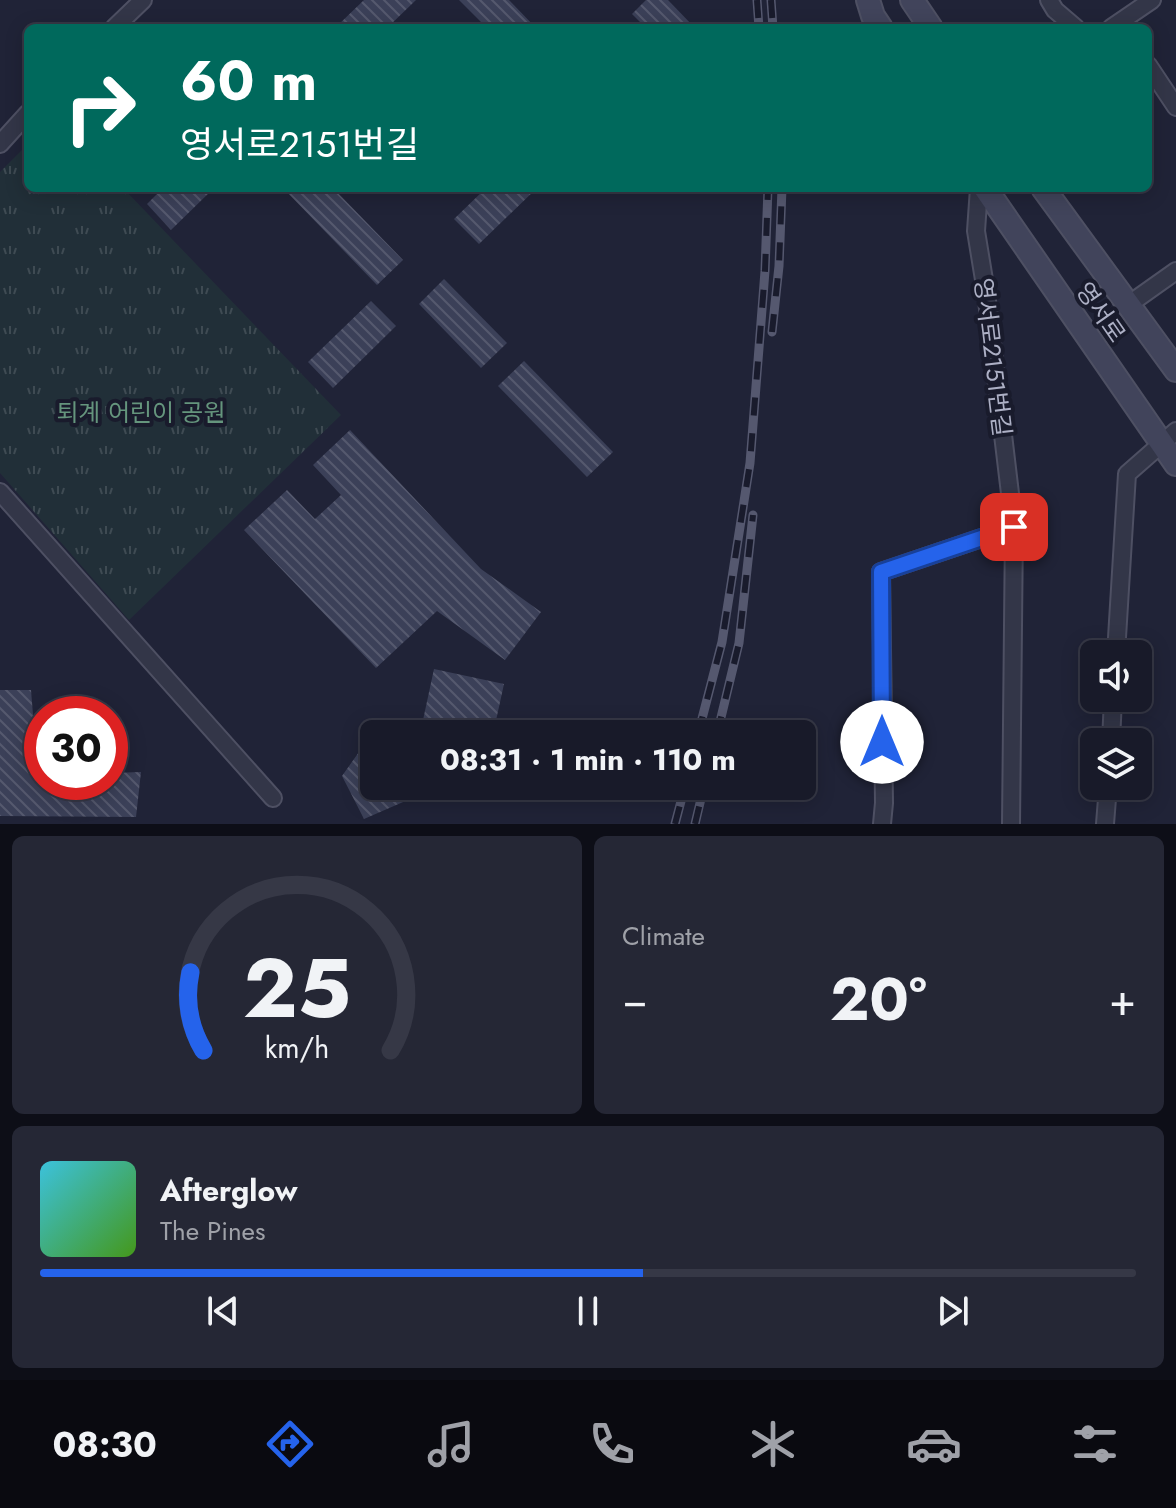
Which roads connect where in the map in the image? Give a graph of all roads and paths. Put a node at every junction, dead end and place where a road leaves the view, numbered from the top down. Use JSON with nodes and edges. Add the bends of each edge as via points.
{"nodes":[{"id":1,"x":143,"y":0,"type":"edge"},
{"id":2,"x":868,"y":0,"type":"edge"},
{"id":3,"x":912,"y":0,"type":"edge"},
{"id":4,"x":1049,"y":0,"type":"edge"},
{"id":5,"x":1152,"y":0,"type":"edge"},
{"id":6,"x":118,"y":24,"type":"edge"},
{"id":7,"x":878,"y":24,"type":"edge"},
{"id":8,"x":928,"y":24,"type":"edge"},
{"id":9,"x":1071,"y":24,"type":"edge"},
{"id":10,"x":1121,"y":24,"type":"edge"},
{"id":11,"x":1152,"y":71,"type":"edge"},
{"id":12,"x":1176,"y":107,"type":"edge"},
{"id":13,"x":24,"y":117,"type":"edge"},
{"id":14,"x":0,"y":144,"type":"edge"},
{"id":15,"x":981,"y":192,"type":"edge"},
{"id":16,"x":985,"y":192,"type":"edge"},
{"id":17,"x":1046,"y":192,"type":"edge"},
{"id":18,"x":1176,"y":271,"type":"edge"},
{"id":19,"x":1128,"y":305,"type":"junction"},
{"id":20,"x":1176,"y":370,"type":"edge"},
{"id":21,"x":1168,"y":437,"type":"edge"},
{"id":22,"x":1176,"y":464,"type":"edge"},
{"id":23,"x":0,"y":492,"type":"edge"},
{"id":24,"x":1014,"y":527,"type":"junction"},
{"id":25,"x":1117,"y":640,"type":"edge"},
{"id":26,"x":273,"y":798,"type":"dead end"},
{"id":27,"x":1107,"y":800,"type":"edge"},
{"id":28,"x":882,"y":824,"type":"edge"},
{"id":29,"x":1011,"y":824,"type":"edge"},
{"id":30,"x":1105,"y":824,"type":"edge"}],
"edges":[{"from":1,"to":6,"type":"street"},
{"from":2,"to":7,"type":"street"},
{"from":3,"to":8,"type":"street"},
{"from":4,"to":9,"type":"street"},
{"from":5,"to":10,"type":"street"},
{"from":11,"to":12,"type":"street"},
{"from":13,"to":14,"type":"street"},
{"from":15,"to":24,"type":"street","name":"영서로2151번길","via":[[976,231]]},
{"from":16,"to":21,"type":"street","name":"영서로"},
{"from":17,"to":19,"type":"street","name":"영서로"},
{"from":18,"to":19,"type":"street"},
{"from":19,"to":20,"type":"street","name":"영서로"},
{"from":21,"to":22,"type":"street","name":"영서로"},
{"from":21,"to":25,"type":"street","via":[[1127,474]]},
{"from":23,"to":26,"type":"street"},
{"from":24,"to":28,"type":"street","via":[[881,572]]},
{"from":24,"to":29,"type":"street","name":"영서로2151번길"},
{"from":27,"to":30,"type":"street"}]}
